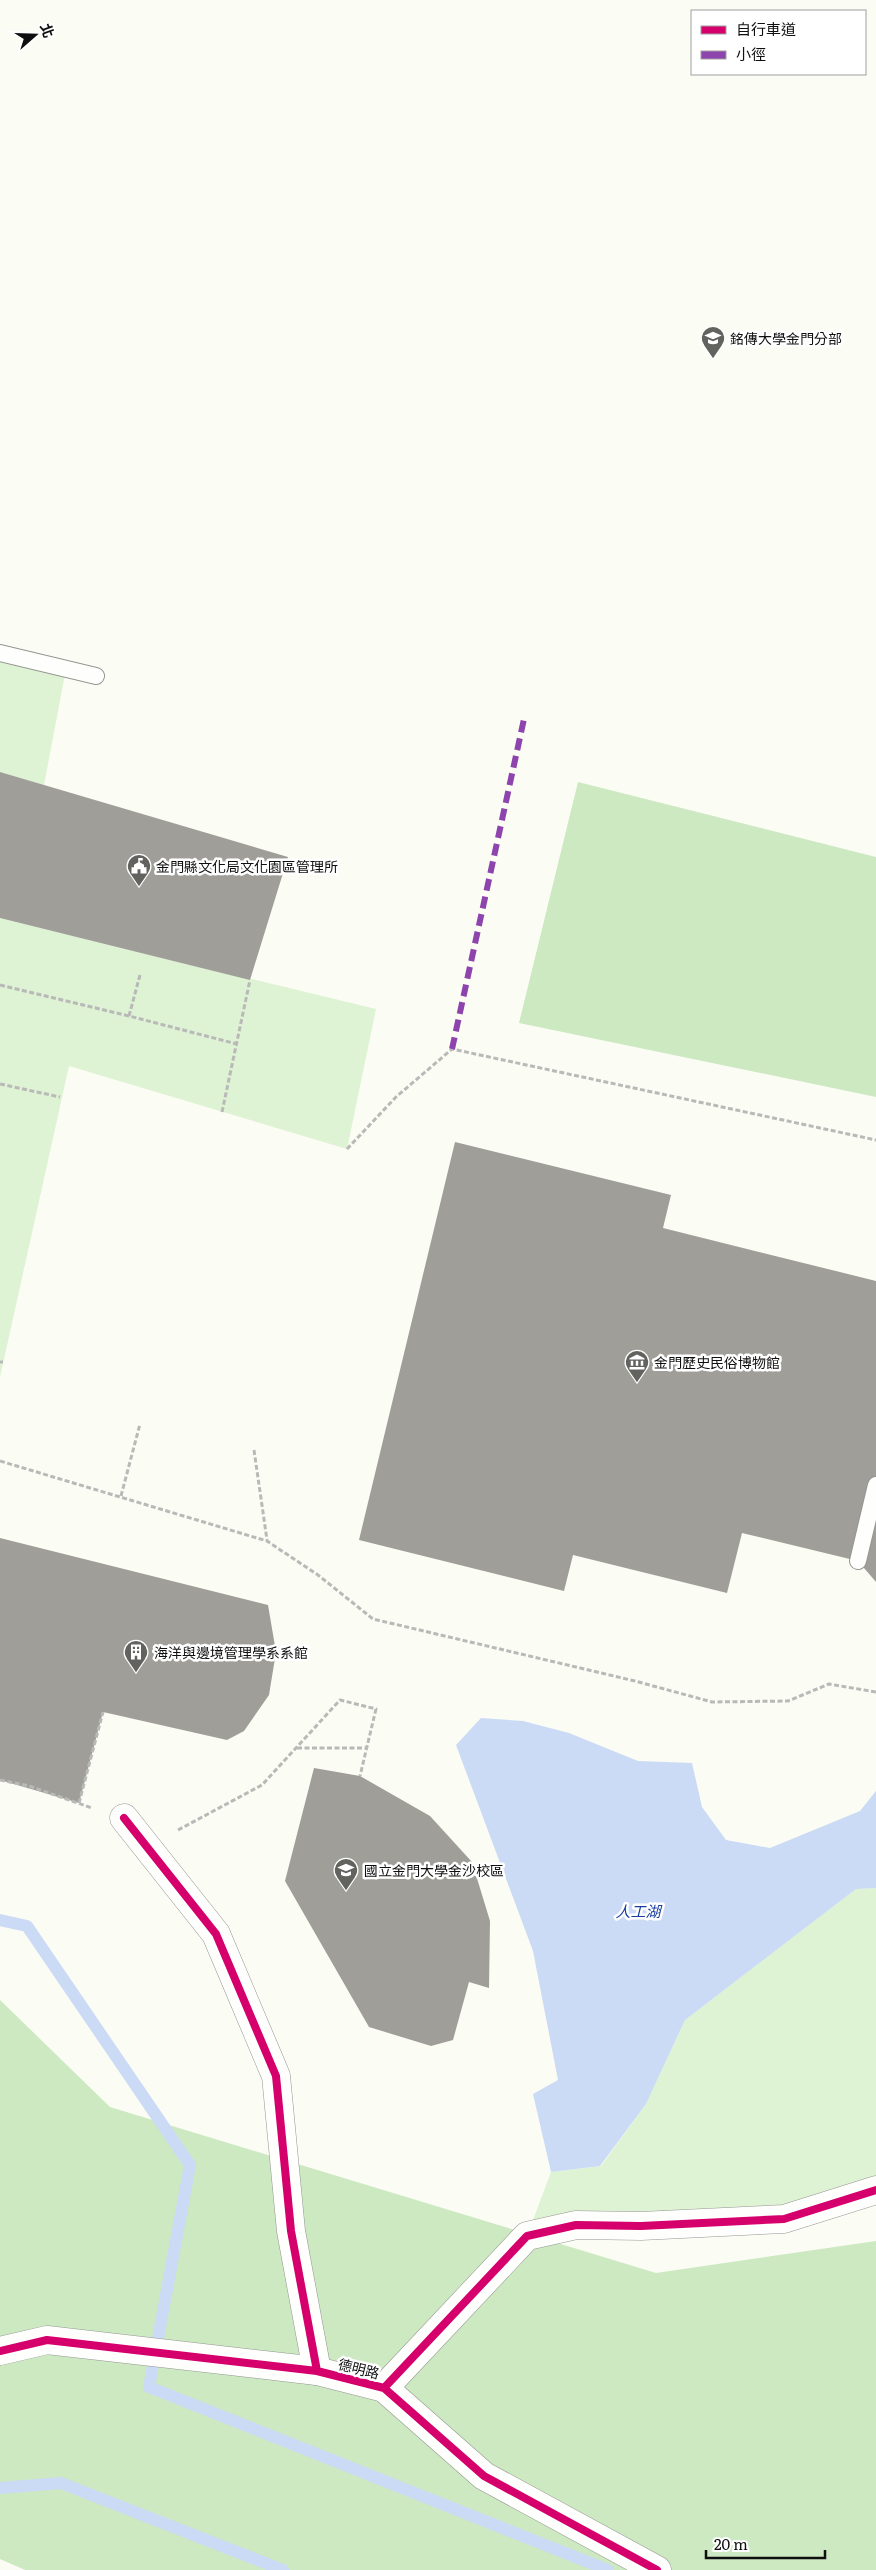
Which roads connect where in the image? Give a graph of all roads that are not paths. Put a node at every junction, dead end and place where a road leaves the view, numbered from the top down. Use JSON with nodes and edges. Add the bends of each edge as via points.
{"nodes":[{"id":1,"x":0,"y":653,"type":"edge"},
{"id":2,"x":96,"y":676,"type":"dead end"},
{"id":3,"x":876,"y":1485,"type":"edge"},
{"id":4,"x":858,"y":1561,"type":"dead end"},
{"id":5,"x":124,"y":1818,"type":"road end"},
{"id":6,"x":876,"y":2190,"type":"edge"},
{"id":7,"x":0,"y":2351,"type":"edge"},
{"id":8,"x":317,"y":2371,"type":"junction"},
{"id":9,"x":384,"y":2388,"type":"junction"},
{"id":10,"x":658,"y":2570,"type":"edge"}],
"edges":[{"from":1,"to":2,"type":"lane"},
{"from":3,"to":4,"type":"lane"},
{"from":5,"to":8,"type":"street","via":[[216,1934],[276,2076],[291,2231]]},
{"from":6,"to":9,"type":"street","via":[[784,2219],[576,2226],[527,2236]]},
{"from":7,"to":8,"type":"street","name":"德明路","via":[[47,2340]]},
{"from":8,"to":9,"type":"street","name":"德明路"},
{"from":9,"to":10,"type":"street","name":"德明路","via":[[484,2476]]}]}
